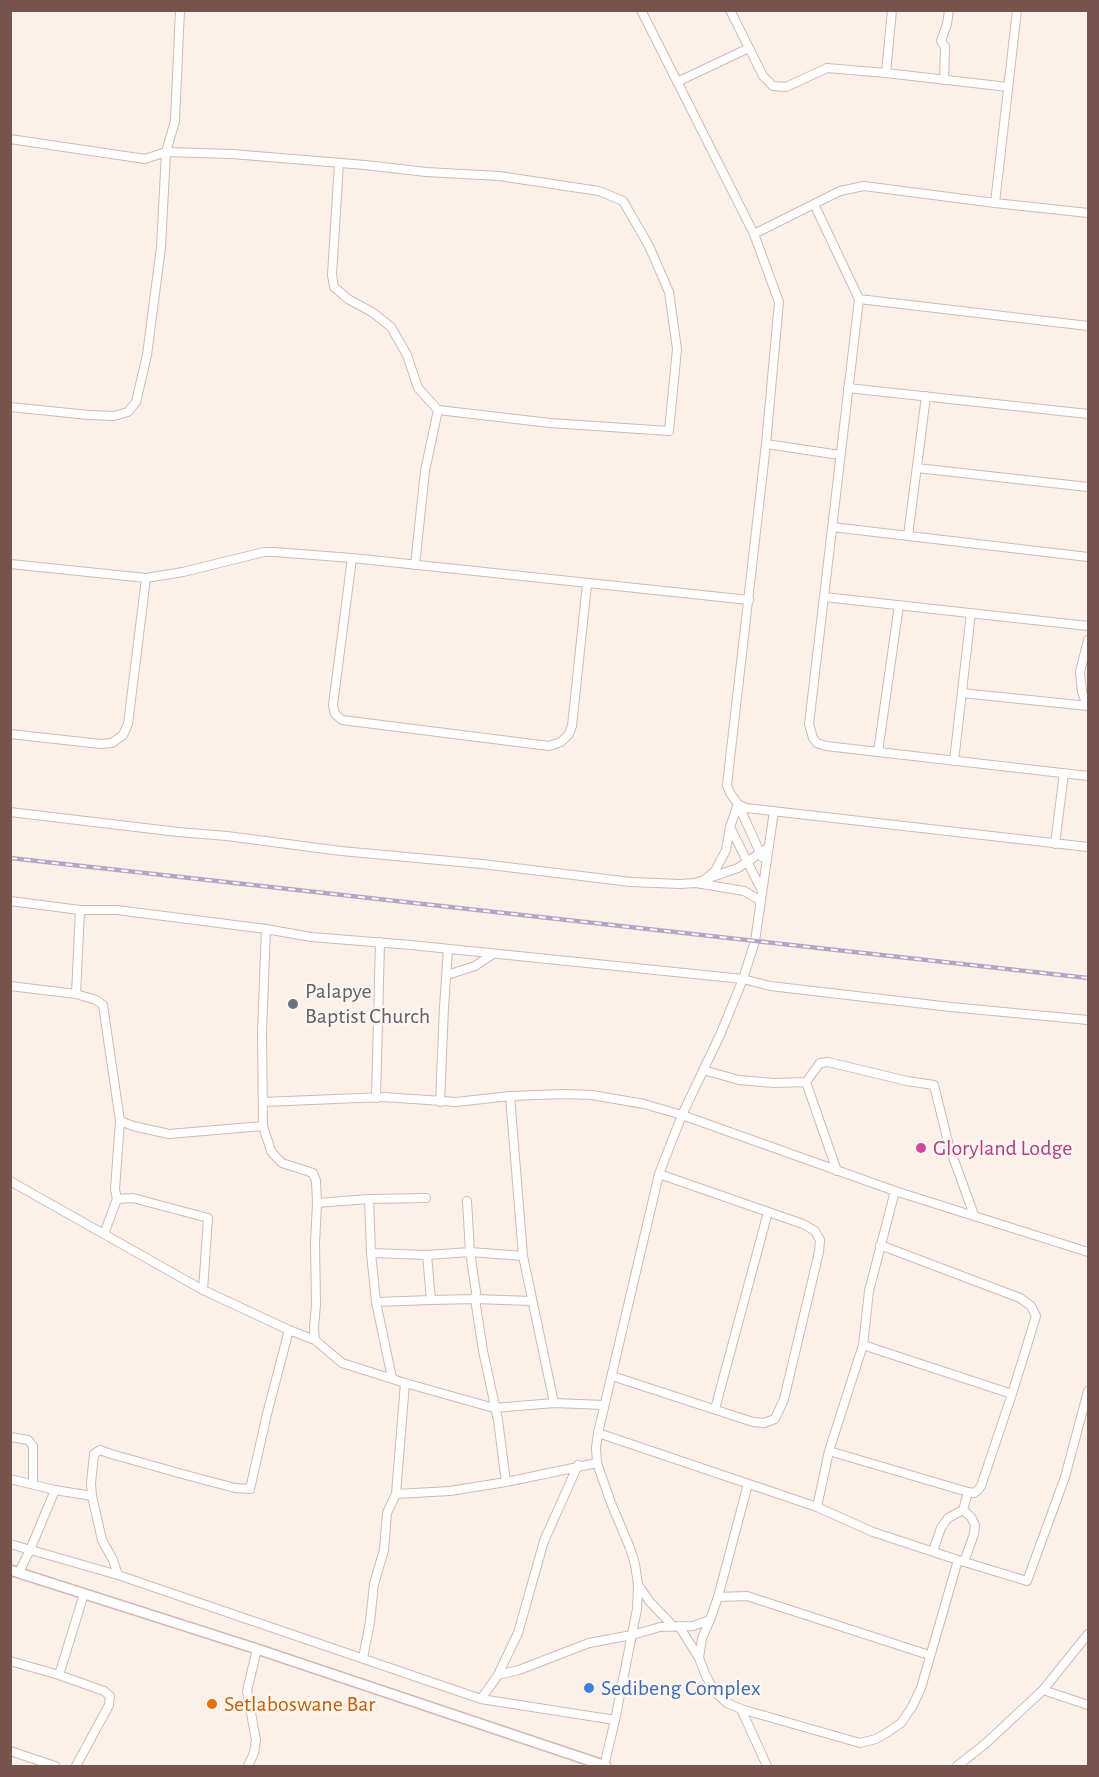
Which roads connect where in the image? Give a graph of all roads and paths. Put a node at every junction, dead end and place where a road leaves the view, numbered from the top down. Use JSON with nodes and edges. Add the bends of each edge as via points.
{"nodes":[{"id":1,"x":180,"y":10,"type":"edge"},
{"id":2,"x":641,"y":10,"type":"edge"},
{"id":3,"x":730,"y":10,"type":"edge"},
{"id":4,"x":892,"y":10,"type":"edge"},
{"id":5,"x":949,"y":10,"type":"edge"},
{"id":6,"x":1017,"y":10,"type":"edge"},
{"id":7,"x":749,"y":48,"type":"junction"},
{"id":8,"x":886,"y":73,"type":"junction"},
{"id":9,"x":944,"y":80,"type":"junction"},
{"id":10,"x":677,"y":82,"type":"junction"},
{"id":11,"x":1008,"y":87,"type":"junction"},
{"id":12,"x":10,"y":139,"type":"edge"},
{"id":13,"x":166,"y":152,"type":"junction"},
{"id":14,"x":339,"y":163,"type":"junction"},
{"id":15,"x":994,"y":203,"type":"junction"},
{"id":16,"x":814,"y":204,"type":"junction"},
{"id":17,"x":1089,"y":213,"type":"edge"},
{"id":18,"x":754,"y":234,"type":"junction"},
{"id":19,"x":858,"y":299,"type":"junction"},
{"id":20,"x":1089,"y":326,"type":"edge"},
{"id":21,"x":848,"y":388,"type":"junction"},
{"id":22,"x":926,"y":396,"type":"junction"},
{"id":23,"x":10,"y":407,"type":"edge"},
{"id":24,"x":438,"y":410,"type":"junction"},
{"id":25,"x":1089,"y":414,"type":"edge"},
{"id":26,"x":766,"y":444,"type":"junction"},
{"id":27,"x":840,"y":455,"type":"junction"},
{"id":28,"x":916,"y":468,"type":"junction"},
{"id":29,"x":1089,"y":487,"type":"edge"},
{"id":30,"x":832,"y":527,"type":"junction"},
{"id":31,"x":908,"y":536,"type":"junction"},
{"id":32,"x":1089,"y":557,"type":"edge"},
{"id":33,"x":352,"y":558,"type":"junction"},
{"id":34,"x":10,"y":564,"type":"edge"},
{"id":35,"x":415,"y":565,"type":"junction"},
{"id":36,"x":146,"y":578,"type":"junction"},
{"id":37,"x":587,"y":584,"type":"junction"},
{"id":38,"x":824,"y":597,"type":"junction"},
{"id":39,"x":749,"y":600,"type":"junction"},
{"id":40,"x":899,"y":605,"type":"junction"},
{"id":41,"x":971,"y":613,"type":"junction"},
{"id":42,"x":1089,"y":627,"type":"edge"},
{"id":43,"x":1089,"y":640,"type":"edge"},
{"id":44,"x":962,"y":693,"type":"junction"},
{"id":45,"x":1088,"y":706,"type":"edge"},
{"id":46,"x":10,"y":734,"type":"edge"},
{"id":47,"x":878,"y":752,"type":"junction"},
{"id":48,"x":954,"y":761,"type":"junction"},
{"id":49,"x":1064,"y":773,"type":"junction"},
{"id":50,"x":1089,"y":776,"type":"edge"},
{"id":51,"x":738,"y":804,"type":"junction"},
{"id":52,"x":10,"y":812,"type":"edge"},
{"id":53,"x":774,"y":812,"type":"junction"},
{"id":54,"x":730,"y":827,"type":"junction"},
{"id":55,"x":1055,"y":844,"type":"junction"},
{"id":56,"x":769,"y":847,"type":"junction"},
{"id":57,"x":1089,"y":847,"type":"edge"},
{"id":58,"x":760,"y":853,"type":"junction"},
{"id":59,"x":748,"y":862,"type":"junction"},
{"id":60,"x":766,"y":867,"type":"junction"},
{"id":61,"x":704,"y":880,"type":"junction"},
{"id":62,"x":695,"y":883,"type":"junction"},
{"id":63,"x":762,"y":891,"type":"junction"},
{"id":64,"x":10,"y":901,"type":"edge"},
{"id":65,"x":761,"y":901,"type":"junction"},
{"id":66,"x":80,"y":910,"type":"junction"},
{"id":67,"x":266,"y":929,"type":"junction"},
{"id":68,"x":380,"y":942,"type":"junction"},
{"id":69,"x":448,"y":949,"type":"junction"},
{"id":70,"x":493,"y":954,"type":"junction"},
{"id":71,"x":447,"y":975,"type":"junction"},
{"id":72,"x":743,"y":979,"type":"junction"},
{"id":73,"x":10,"y":986,"type":"edge"},
{"id":74,"x":76,"y":994,"type":"junction"},
{"id":75,"x":1089,"y":1020,"type":"edge"},
{"id":76,"x":703,"y":1070,"type":"junction"},
{"id":77,"x":806,"y":1082,"type":"junction"},
{"id":78,"x":510,"y":1096,"type":"junction"},
{"id":79,"x":376,"y":1098,"type":"junction"},
{"id":80,"x":263,"y":1102,"type":"junction"},
{"id":81,"x":440,"y":1102,"type":"junction"},
{"id":82,"x":682,"y":1115,"type":"junction"},
{"id":83,"x":120,"y":1121,"type":"junction"},
{"id":84,"x":263,"y":1126,"type":"junction"},
{"id":85,"x":837,"y":1171,"type":"junction"},
{"id":86,"x":659,"y":1174,"type":"junction"},
{"id":87,"x":10,"y":1182,"type":"edge"},
{"id":88,"x":895,"y":1191,"type":"junction"},
{"id":89,"x":426,"y":1198,"type":"dead end"},
{"id":90,"x":117,"y":1199,"type":"junction"},
{"id":91,"x":369,"y":1199,"type":"junction"},
{"id":92,"x":467,"y":1201,"type":"dead end"},
{"id":93,"x":317,"y":1203,"type":"junction"},
{"id":94,"x":768,"y":1212,"type":"junction"},
{"id":95,"x":974,"y":1215,"type":"junction"},
{"id":96,"x":104,"y":1234,"type":"junction"},
{"id":97,"x":880,"y":1245,"type":"junction"},
{"id":98,"x":470,"y":1252,"type":"junction"},
{"id":99,"x":1089,"y":1252,"type":"edge"},
{"id":100,"x":371,"y":1253,"type":"junction"},
{"id":101,"x":427,"y":1255,"type":"junction"},
{"id":102,"x":523,"y":1256,"type":"junction"},
{"id":103,"x":203,"y":1290,"type":"junction"},
{"id":104,"x":475,"y":1299,"type":"junction"},
{"id":105,"x":431,"y":1300,"type":"junction"},
{"id":106,"x":531,"y":1301,"type":"junction"},
{"id":107,"x":376,"y":1302,"type":"junction"},
{"id":108,"x":289,"y":1330,"type":"junction"},
{"id":109,"x":315,"y":1340,"type":"junction"},
{"id":110,"x":863,"y":1345,"type":"junction"},
{"id":111,"x":612,"y":1376,"type":"junction"},
{"id":112,"x":392,"y":1378,"type":"junction"},
{"id":113,"x":405,"y":1383,"type":"junction"},
{"id":114,"x":1089,"y":1391,"type":"edge"},
{"id":115,"x":1012,"y":1394,"type":"junction"},
{"id":116,"x":554,"y":1404,"type":"junction"},
{"id":117,"x":604,"y":1406,"type":"junction"},
{"id":118,"x":494,"y":1408,"type":"junction"},
{"id":119,"x":715,"y":1409,"type":"junction"},
{"id":120,"x":598,"y":1433,"type":"junction"},
{"id":121,"x":10,"y":1437,"type":"edge"},
{"id":122,"x":829,"y":1451,"type":"junction"},
{"id":123,"x":597,"y":1463,"type":"junction"},
{"id":124,"x":578,"y":1466,"type":"junction"},
{"id":125,"x":10,"y":1479,"type":"edge"},
{"id":126,"x":506,"y":1482,"type":"junction"},
{"id":127,"x":33,"y":1484,"type":"junction"},
{"id":128,"x":748,"y":1484,"type":"junction"},
{"id":129,"x":55,"y":1490,"type":"junction"},
{"id":130,"x":969,"y":1492,"type":"junction"},
{"id":131,"x":396,"y":1494,"type":"junction"},
{"id":132,"x":92,"y":1496,"type":"junction"},
{"id":133,"x":817,"y":1507,"type":"junction"},
{"id":134,"x":963,"y":1510,"type":"junction"},
{"id":135,"x":10,"y":1544,"type":"edge"},
{"id":136,"x":30,"y":1550,"type":"junction"},
{"id":137,"x":933,"y":1551,"type":"junction"},
{"id":138,"x":961,"y":1562,"type":"junction"},
{"id":139,"x":15,"y":1571,"type":"edge"},
{"id":140,"x":118,"y":1575,"type":"junction"},
{"id":141,"x":638,"y":1585,"type":"junction"},
{"id":142,"x":84,"y":1594,"type":"junction"},
{"id":143,"x":718,"y":1597,"type":"junction"},
{"id":144,"x":710,"y":1620,"type":"junction"},
{"id":145,"x":675,"y":1626,"type":"junction"},
{"id":146,"x":1089,"y":1634,"type":"edge"},
{"id":147,"x":632,"y":1635,"type":"junction"},
{"id":148,"x":256,"y":1649,"type":"junction"},
{"id":149,"x":929,"y":1655,"type":"junction"},
{"id":150,"x":363,"y":1658,"type":"junction"},
{"id":151,"x":699,"y":1658,"type":"junction"},
{"id":152,"x":10,"y":1660,"type":"edge"},
{"id":153,"x":59,"y":1675,"type":"junction"},
{"id":154,"x":498,"y":1675,"type":"junction"},
{"id":155,"x":1043,"y":1689,"type":"junction"},
{"id":156,"x":481,"y":1699,"type":"junction"},
{"id":157,"x":1089,"y":1705,"type":"edge"},
{"id":158,"x":741,"y":1709,"type":"junction"},
{"id":159,"x":615,"y":1720,"type":"junction"},
{"id":160,"x":10,"y":1751,"type":"edge"},
{"id":161,"x":605,"y":1766,"type":"edge"},
{"id":162,"x":55,"y":1767,"type":"edge"},
{"id":163,"x":76,"y":1767,"type":"edge"},
{"id":164,"x":248,"y":1767,"type":"edge"},
{"id":165,"x":767,"y":1767,"type":"edge"},
{"id":166,"x":957,"y":1767,"type":"edge"}],
"edges":[{"from":1,"to":13,"type":"street","via":[[175,121]]},
{"from":2,"to":10,"type":"street"},
{"from":3,"to":7,"type":"street"},
{"from":4,"to":8,"type":"street"},
{"from":5,"to":9,"type":"street","via":[[941,40],[945,47]]},
{"from":6,"to":11,"type":"street"},
{"from":7,"to":8,"type":"street","via":[[763,76],[773,86],[786,87],[827,68]]},
{"from":7,"to":10,"type":"street"},
{"from":8,"to":9,"type":"street"},
{"from":9,"to":11,"type":"street"},
{"from":10,"to":18,"type":"street"},
{"from":11,"to":15,"type":"street"},
{"from":12,"to":13,"type":"street","via":[[145,159]]},
{"from":13,"to":14,"type":"street"},
{"from":13,"to":23,"type":"street","via":[[161,247],[147,355],[136,402],[128,412],[114,416]]},
{"from":14,"to":24,"type":"street","via":[[334,287],[391,327],[407,355],[418,388]]},
{"from":14,"to":24,"type":"street","via":[[499,176],[599,191],[623,201],[650,246],[669,292],[677,349],[669,431]]},
{"from":15,"to":16,"type":"street","via":[[864,186],[840,191]]},
{"from":15,"to":17,"type":"street"},
{"from":16,"to":18,"type":"street"},
{"from":16,"to":19,"type":"street"},
{"from":18,"to":26,"type":"street","via":[[779,302]]},
{"from":19,"to":20,"type":"street"},
{"from":19,"to":21,"type":"street"},
{"from":21,"to":22,"type":"street"},
{"from":21,"to":27,"type":"street"},
{"from":22,"to":25,"type":"street"},
{"from":22,"to":28,"type":"street"},
{"from":24,"to":35,"type":"street","via":[[425,471]]},
{"from":26,"to":27,"type":"street"},
{"from":26,"to":39,"type":"street"},
{"from":27,"to":30,"type":"street"},
{"from":28,"to":29,"type":"street"},
{"from":28,"to":31,"type":"street"},
{"from":30,"to":31,"type":"street"},
{"from":30,"to":38,"type":"street"},
{"from":31,"to":32,"type":"street"},
{"from":33,"to":35,"type":"street"},
{"from":33,"to":36,"type":"street","via":[[264,552]]},
{"from":33,"to":37,"type":"street","via":[[335,714],[342,720],[549,746],[561,742],[572,726]]},
{"from":34,"to":36,"type":"street"},
{"from":35,"to":37,"type":"street"},
{"from":36,"to":46,"type":"street","via":[[128,724],[123,735],[112,743],[101,744]]},
{"from":37,"to":39,"type":"street"},
{"from":38,"to":40,"type":"street"},
{"from":38,"to":47,"type":"street","via":[[810,732],[817,743],[826,746]]},
{"from":39,"to":51,"type":"street","via":[[727,786]]},
{"from":40,"to":41,"type":"street"},
{"from":40,"to":47,"type":"street"},
{"from":41,"to":42,"type":"street"},
{"from":41,"to":44,"type":"street"},
{"from":43,"to":45,"type":"street","via":[[1080,672]]},
{"from":44,"to":45,"type":"street"},
{"from":44,"to":48,"type":"street"},
{"from":47,"to":48,"type":"street"},
{"from":48,"to":49,"type":"street"},
{"from":49,"to":50,"type":"street"},
{"from":49,"to":55,"type":"street"},
{"from":51,"to":53,"type":"street"},
{"from":51,"to":54,"type":"street"},
{"from":51,"to":58,"type":"street"},
{"from":52,"to":62,"type":"street","via":[[631,882]]},
{"from":53,"to":55,"type":"street"},
{"from":53,"to":56,"type":"street"},
{"from":54,"to":59,"type":"street"},
{"from":54,"to":61,"type":"street","via":[[726,850],[715,871]]},
{"from":55,"to":57,"type":"street"},
{"from":56,"to":58,"type":"street"},
{"from":56,"to":60,"type":"street"},
{"from":58,"to":59,"type":"street"},
{"from":58,"to":60,"type":"street"},
{"from":59,"to":61,"type":"street"},
{"from":59,"to":63,"type":"street"},
{"from":60,"to":63,"type":"street"},
{"from":61,"to":62,"type":"street"},
{"from":62,"to":65,"type":"street","via":[[744,891]]},
{"from":63,"to":65,"type":"street"},
{"from":64,"to":66,"type":"street"},
{"from":65,"to":72,"type":"street","via":[[755,941]]},
{"from":66,"to":67,"type":"street","via":[[117,910]]},
{"from":66,"to":74,"type":"street"},
{"from":67,"to":68,"type":"street"},
{"from":67,"to":80,"type":"street"},
{"from":68,"to":69,"type":"street"},
{"from":68,"to":79,"type":"street"},
{"from":69,"to":70,"type":"street"},
{"from":69,"to":71,"type":"street"},
{"from":70,"to":71,"type":"street","via":[[474,966]]},
{"from":70,"to":72,"type":"street"},
{"from":71,"to":81,"type":"street"},
{"from":72,"to":75,"type":"street","via":[[770,986]]},
{"from":72,"to":76,"type":"street"},
{"from":73,"to":74,"type":"street"},
{"from":74,"to":83,"type":"street","via":[[104,1005]]},
{"from":76,"to":77,"type":"street","via":[[739,1080]]},
{"from":76,"to":82,"type":"street"},
{"from":77,"to":85,"type":"street"},
{"from":77,"to":95,"type":"street","via":[[820,1063],[828,1062],[934,1085],[949,1146]]},
{"from":78,"to":81,"type":"street"},
{"from":78,"to":82,"type":"street","via":[[592,1095]]},
{"from":78,"to":102,"type":"street"},
{"from":79,"to":80,"type":"street"},
{"from":79,"to":81,"type":"street"},
{"from":80,"to":84,"type":"street"},
{"from":82,"to":85,"type":"street"},
{"from":82,"to":86,"type":"street"},
{"from":83,"to":84,"type":"street","via":[[169,1134]]},
{"from":83,"to":90,"type":"street","via":[[114,1189]]},
{"from":84,"to":93,"type":"street","via":[[271,1151],[282,1163],[313,1173]]},
{"from":85,"to":88,"type":"street"},
{"from":86,"to":94,"type":"street"},
{"from":86,"to":111,"type":"street"},
{"from":87,"to":96,"type":"street"},
{"from":88,"to":95,"type":"street"},
{"from":88,"to":97,"type":"street"},
{"from":89,"to":91,"type":"street"},
{"from":90,"to":96,"type":"street"},
{"from":90,"to":103,"type":"street","via":[[133,1198],[208,1218]]},
{"from":91,"to":93,"type":"street"},
{"from":91,"to":100,"type":"street"},
{"from":92,"to":98,"type":"street"},
{"from":93,"to":109,"type":"street"},
{"from":94,"to":119,"type":"street"},
{"from":94,"to":119,"type":"street","via":[[803,1224],[815,1231],[820,1240],[784,1399],[775,1419],[764,1423]]},
{"from":95,"to":99,"type":"street"},
{"from":96,"to":103,"type":"street"},
{"from":97,"to":110,"type":"street","via":[[869,1291]]},
{"from":97,"to":115,"type":"street","via":[[1020,1298],[1031,1306],[1036,1316]]},
{"from":98,"to":101,"type":"street"},
{"from":98,"to":102,"type":"street"},
{"from":98,"to":104,"type":"street"},
{"from":100,"to":101,"type":"street"},
{"from":100,"to":107,"type":"street"},
{"from":101,"to":105,"type":"street"},
{"from":102,"to":106,"type":"street"},
{"from":103,"to":108,"type":"street"},
{"from":104,"to":105,"type":"street"},
{"from":104,"to":106,"type":"street"},
{"from":104,"to":118,"type":"street"},
{"from":105,"to":107,"type":"street"},
{"from":106,"to":116,"type":"street"},
{"from":107,"to":112,"type":"street"},
{"from":108,"to":109,"type":"street"},
{"from":108,"to":132,"type":"street","via":[[250,1489],[100,1449],[94,1454]]},
{"from":109,"to":112,"type":"street","via":[[342,1363]]},
{"from":110,"to":115,"type":"street"},
{"from":110,"to":122,"type":"street"},
{"from":111,"to":117,"type":"street"},
{"from":111,"to":119,"type":"street"},
{"from":112,"to":113,"type":"street"},
{"from":113,"to":118,"type":"street"},
{"from":113,"to":131,"type":"street"},
{"from":114,"to":138,"type":"street","via":[[1065,1477],[1027,1581]]},
{"from":115,"to":130,"type":"street","via":[[981,1486],[974,1493]]},
{"from":116,"to":117,"type":"street"},
{"from":116,"to":118,"type":"street"},
{"from":117,"to":120,"type":"street"},
{"from":118,"to":126,"type":"street"},
{"from":120,"to":123,"type":"street"},
{"from":120,"to":128,"type":"street"},
{"from":121,"to":127,"type":"street","via":[[28,1440],[33,1446]]},
{"from":122,"to":130,"type":"street"},
{"from":122,"to":133,"type":"street"},
{"from":123,"to":124,"type":"street"},
{"from":123,"to":141,"type":"street","via":[[630,1548]]},
{"from":124,"to":126,"type":"street"},
{"from":124,"to":154,"type":"street","via":[[544,1541],[518,1633]]},
{"from":125,"to":127,"type":"street"},
{"from":126,"to":131,"type":"street"},
{"from":127,"to":129,"type":"street"},
{"from":128,"to":133,"type":"street"},
{"from":128,"to":143,"type":"street"},
{"from":129,"to":132,"type":"street"},
{"from":129,"to":136,"type":"street"},
{"from":130,"to":134,"type":"street"},
{"from":131,"to":150,"type":"street","via":[[387,1514]]},
{"from":132,"to":140,"type":"street","via":[[102,1540]]},
{"from":133,"to":137,"type":"street","via":[[873,1532]]},
{"from":134,"to":137,"type":"street","via":[[948,1518]]},
{"from":134,"to":138,"type":"street","via":[[975,1525]]},
{"from":135,"to":136,"type":"street"},
{"from":136,"to":139,"type":"street"},
{"from":136,"to":140,"type":"street"},
{"from":137,"to":138,"type":"street"},
{"from":138,"to":149,"type":"street"},
{"from":139,"to":142,"type":"street"},
{"from":140,"to":150,"type":"street"},
{"from":141,"to":145,"type":"street"},
{"from":141,"to":147,"type":"street"},
{"from":142,"to":148,"type":"street"},
{"from":142,"to":153,"type":"street"},
{"from":143,"to":144,"type":"street"},
{"from":143,"to":149,"type":"street","via":[[747,1596]]},
{"from":144,"to":145,"type":"street","via":[[693,1626]]},
{"from":144,"to":151,"type":"street"},
{"from":145,"to":147,"type":"street"},
{"from":145,"to":151,"type":"street"},
{"from":146,"to":155,"type":"street"},
{"from":147,"to":154,"type":"street","via":[[589,1643]]},
{"from":147,"to":159,"type":"street"},
{"from":148,"to":161,"type":"street"},
{"from":148,"to":164,"type":"street","via":[[248,1691],[256,1740]]},
{"from":149,"to":158,"type":"street","via":[[912,1707],[900,1723],[868,1741],[843,1739]]},
{"from":150,"to":156,"type":"street"},
{"from":151,"to":158,"type":"street","via":[[716,1693]]},
{"from":152,"to":153,"type":"street"},
{"from":153,"to":163,"type":"street","via":[[110,1696]]},
{"from":154,"to":156,"type":"street"},
{"from":155,"to":157,"type":"street"},
{"from":155,"to":166,"type":"street"},
{"from":156,"to":159,"type":"street"},
{"from":158,"to":165,"type":"street"},
{"from":159,"to":161,"type":"street"},
{"from":160,"to":162,"type":"street"}]}
